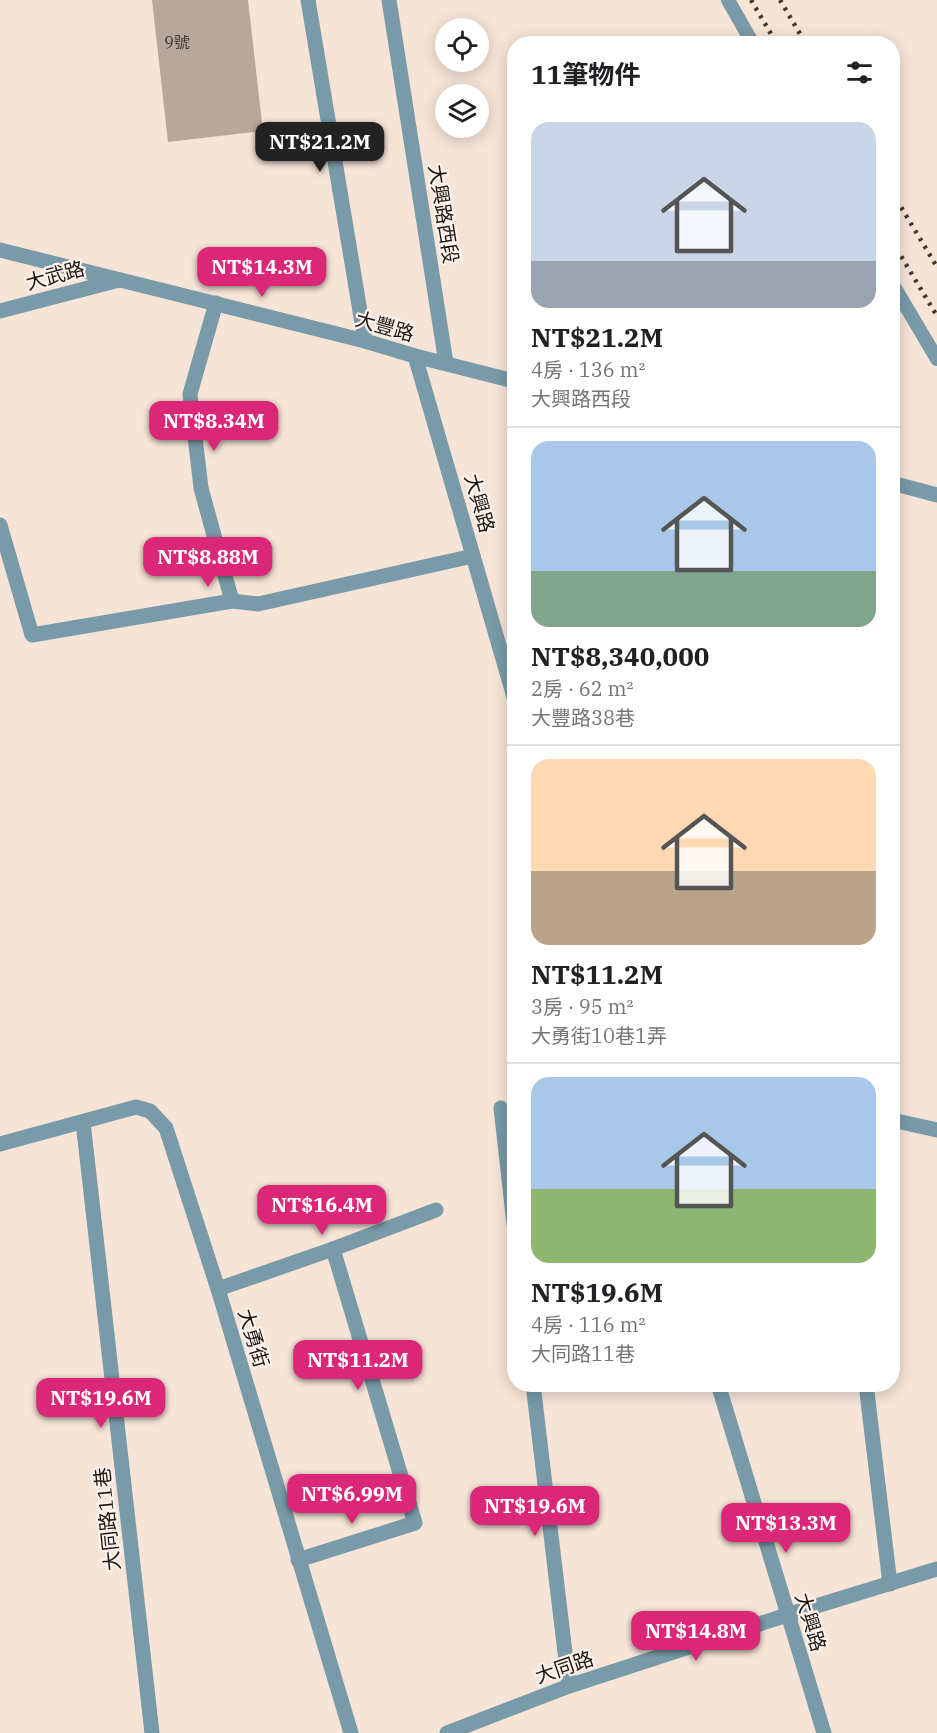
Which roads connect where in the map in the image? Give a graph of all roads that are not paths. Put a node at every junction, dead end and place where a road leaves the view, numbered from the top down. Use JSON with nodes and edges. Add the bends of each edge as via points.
{"nodes":[{"id":1,"x":308,"y":0,"type":"edge"},
{"id":2,"x":389,"y":0,"type":"edge"},
{"id":3,"x":728,"y":0,"type":"edge"},
{"id":4,"x":748,"y":36,"type":"edge"},
{"id":5,"x":0,"y":249,"type":"edge"},
{"id":6,"x":121,"y":279,"type":"junction"},
{"id":7,"x":900,"y":297,"type":"edge"},
{"id":8,"x":216,"y":303,"type":"junction"},
{"id":9,"x":0,"y":311,"type":"edge"},
{"id":10,"x":365,"y":341,"type":"junction"},
{"id":11,"x":414,"y":356,"type":"junction"},
{"id":12,"x":937,"y":359,"type":"edge"},
{"id":13,"x":446,"y":363,"type":"junction"},
{"id":14,"x":507,"y":379,"type":"edge"},
{"id":15,"x":900,"y":485,"type":"edge"},
{"id":16,"x":937,"y":495,"type":"edge"},
{"id":17,"x":0,"y":525,"type":"edge"},
{"id":18,"x":473,"y":556,"type":"junction"},
{"id":19,"x":232,"y":600,"type":"junction"},
{"id":20,"x":507,"y":673,"type":"edge"},
{"id":21,"x":501,"y":1108,"type":"dead end"},
{"id":22,"x":83,"y":1122,"type":"junction"},
{"id":23,"x":900,"y":1122,"type":"edge"},
{"id":24,"x":937,"y":1130,"type":"edge"},
{"id":25,"x":0,"y":1144,"type":"edge"},
{"id":26,"x":507,"y":1162,"type":"edge"},
{"id":27,"x":436,"y":1210,"type":"dead end"},
{"id":28,"x":333,"y":1249,"type":"junction"},
{"id":29,"x":218,"y":1289,"type":"junction"},
{"id":30,"x":534,"y":1392,"type":"edge"},
{"id":31,"x":720,"y":1392,"type":"edge"},
{"id":32,"x":867,"y":1392,"type":"edge"},
{"id":33,"x":298,"y":1560,"type":"junction"},
{"id":34,"x":937,"y":1569,"type":"edge"},
{"id":35,"x":890,"y":1584,"type":"junction"},
{"id":36,"x":787,"y":1615,"type":"junction"},
{"id":37,"x":569,"y":1686,"type":"junction"},
{"id":38,"x":153,"y":1733,"type":"edge"},
{"id":39,"x":351,"y":1733,"type":"edge"},
{"id":40,"x":447,"y":1733,"type":"edge"},
{"id":41,"x":824,"y":1733,"type":"edge"}],
"edges":[{"from":1,"to":10,"type":"street"},
{"from":2,"to":13,"type":"street","name":"大興路西段"},
{"from":3,"to":4,"type":"lane"},
{"from":5,"to":6,"type":"street","name":"大豐路"},
{"from":6,"to":8,"type":"street","name":"大豐路"},
{"from":6,"to":9,"type":"street","name":"大武路"},
{"from":7,"to":12,"type":"lane"},
{"from":8,"to":10,"type":"street","name":"大豐路"},
{"from":8,"to":19,"type":"street","via":[[190,394],[201,488]]},
{"from":10,"to":11,"type":"street","name":"大豐路"},
{"from":11,"to":13,"type":"street","name":"大豐路"},
{"from":11,"to":18,"type":"street","name":"大興路"},
{"from":13,"to":14,"type":"street","name":"大豐路"},
{"from":15,"to":16,"type":"street"},
{"from":17,"to":19,"type":"street","via":[[32,635]]},
{"from":18,"to":19,"type":"street","via":[[258,604]]},
{"from":18,"to":20,"type":"street","name":"大興路"},
{"from":21,"to":26,"type":"street"},
{"from":22,"to":25,"type":"street","name":"大勇街"},
{"from":22,"to":29,"type":"street","name":"大勇街","via":[[136,1107],[150,1111],[166,1128]]},
{"from":22,"to":38,"type":"street","name":"大同路11巷"},
{"from":23,"to":24,"type":"street"},
{"from":27,"to":28,"type":"street"},
{"from":28,"to":29,"type":"street"},
{"from":28,"to":33,"type":"street","via":[[415,1522]]},
{"from":29,"to":33,"type":"street","name":"大勇街"},
{"from":30,"to":37,"type":"street"},
{"from":31,"to":36,"type":"street","name":"大興路"},
{"from":32,"to":35,"type":"street"},
{"from":33,"to":39,"type":"street","name":"大勇街"},
{"from":34,"to":35,"type":"street","name":"大同路"},
{"from":35,"to":36,"type":"street","name":"大同路"},
{"from":36,"to":37,"type":"street","name":"大同路"},
{"from":36,"to":41,"type":"street","name":"大興路"},
{"from":37,"to":40,"type":"street","name":"大同路"}]}
